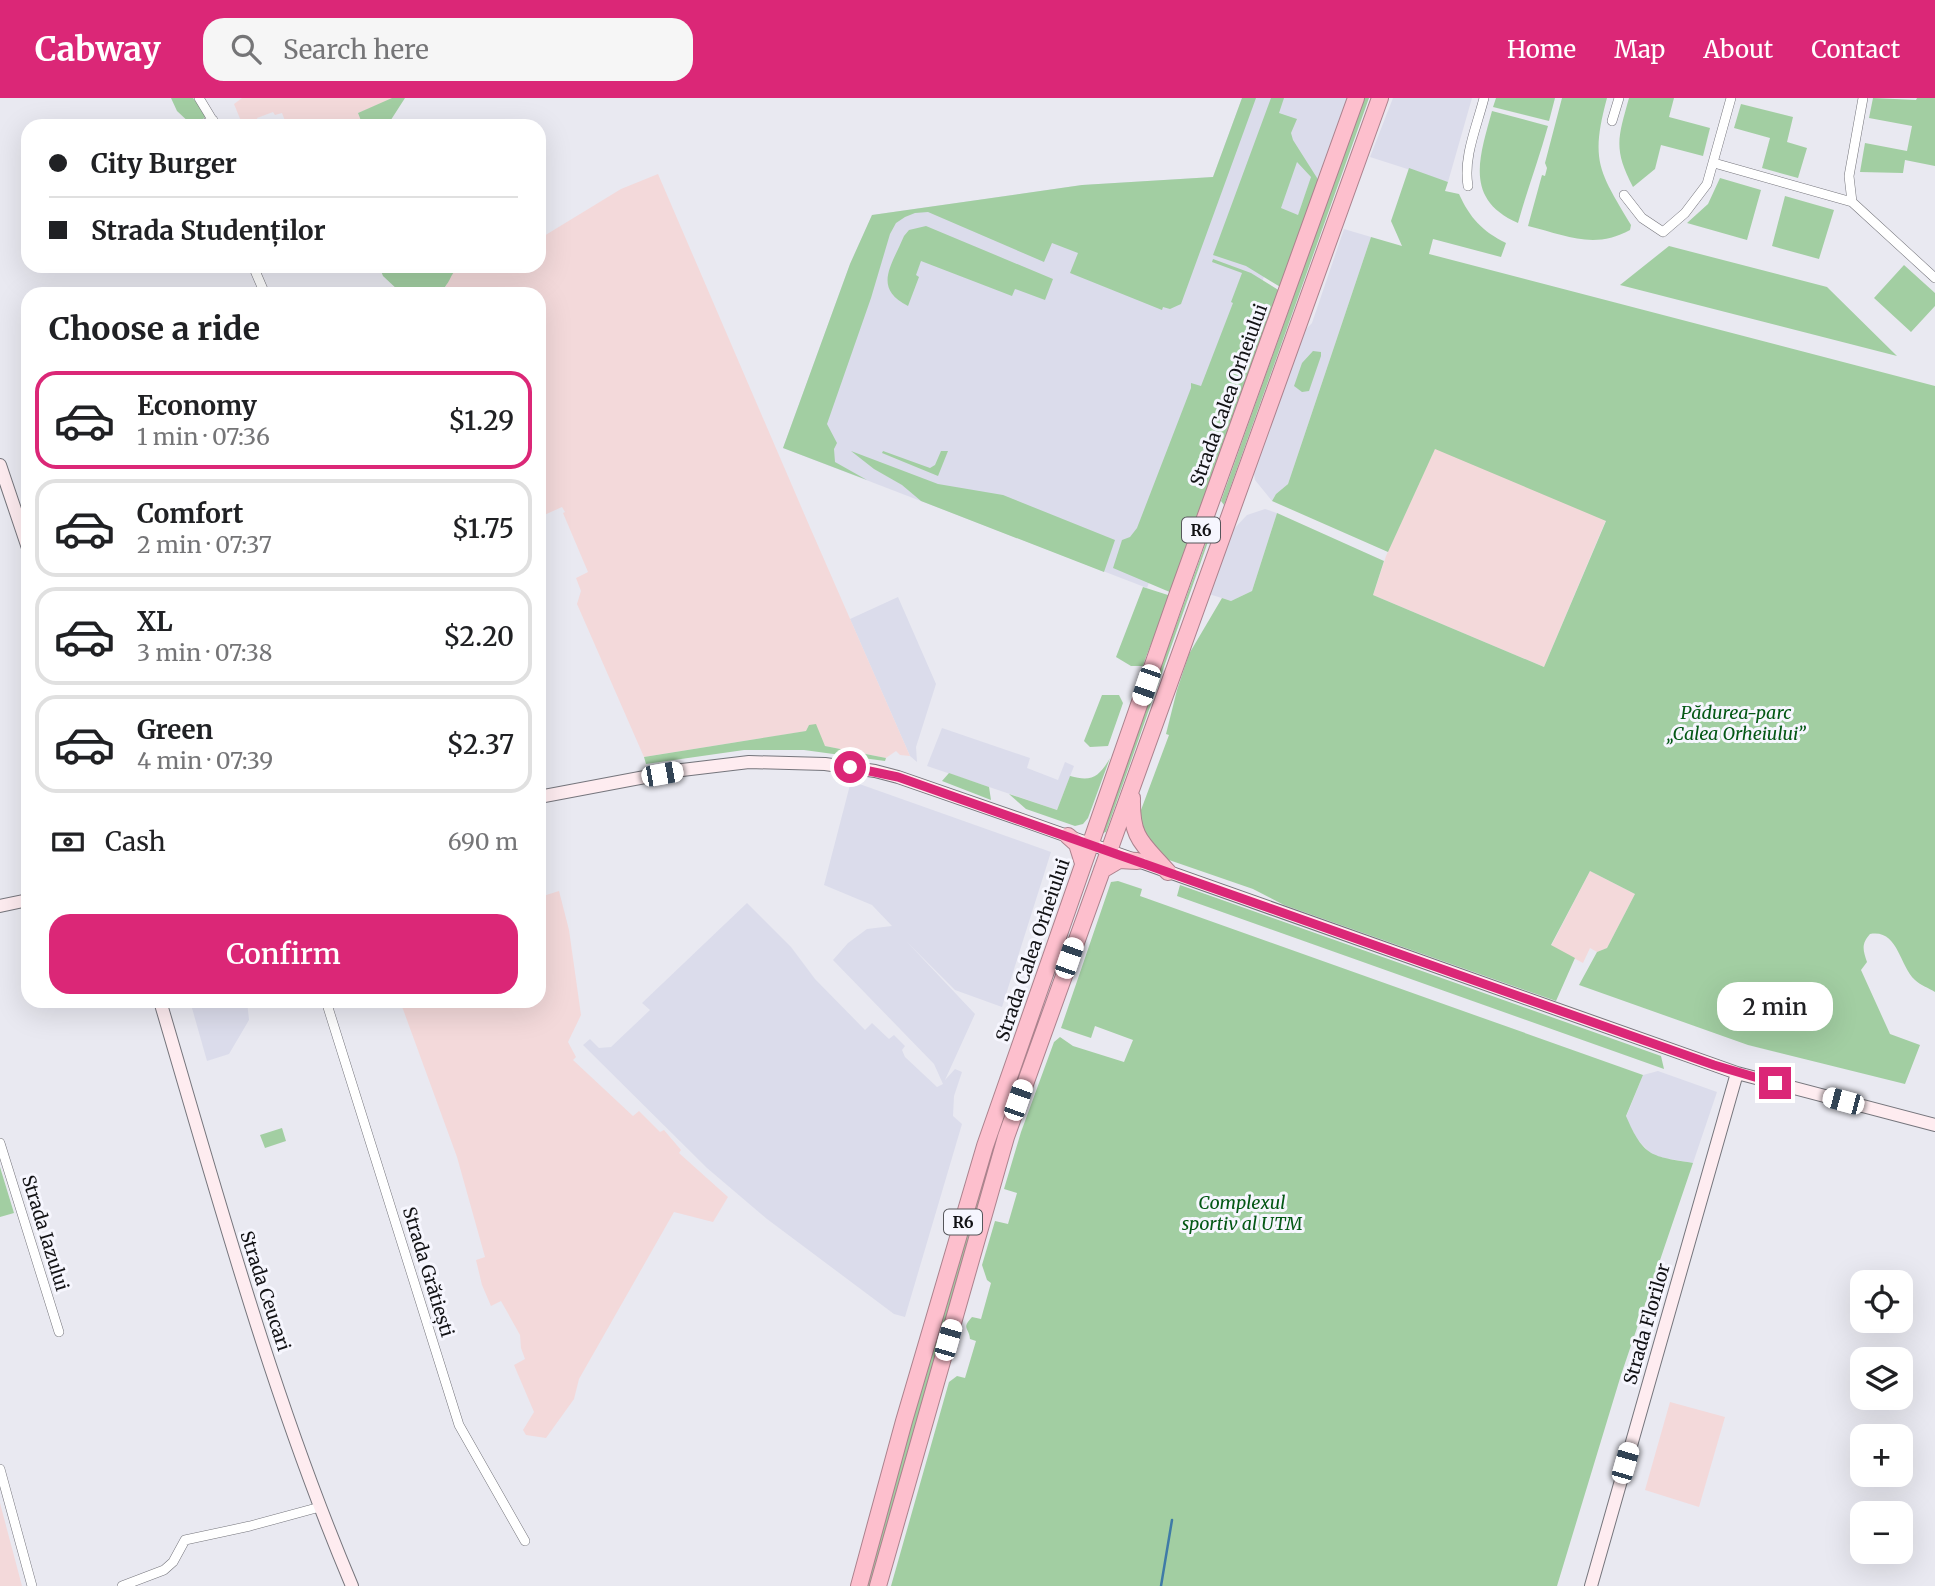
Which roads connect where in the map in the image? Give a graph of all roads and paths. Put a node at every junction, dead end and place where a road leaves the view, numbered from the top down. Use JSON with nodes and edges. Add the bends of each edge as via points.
{"nodes":[{"id":1,"x":199,"y":98,"type":"edge"},
{"id":2,"x":1356,"y":98,"type":"edge"},
{"id":3,"x":1380,"y":98,"type":"edge"},
{"id":4,"x":1484,"y":98,"type":"edge"},
{"id":5,"x":1619,"y":98,"type":"edge"},
{"id":6,"x":1731,"y":98,"type":"edge"},
{"id":7,"x":1863,"y":98,"type":"edge"},
{"id":8,"x":212,"y":119,"type":"edge"},
{"id":9,"x":1612,"y":121,"type":"dead end"},
{"id":10,"x":1714,"y":163,"type":"junction"},
{"id":11,"x":1468,"y":186,"type":"dead end"},
{"id":12,"x":1624,"y":195,"type":"dead end"},
{"id":13,"x":1853,"y":202,"type":"junction"},
{"id":14,"x":1935,"y":278,"type":"edge"},
{"id":15,"x":0,"y":465,"type":"edge"},
{"id":16,"x":1207,"y":514,"type":"junction"},
{"id":17,"x":1227,"y":521,"type":"junction"},
{"id":18,"x":21,"y":527,"type":"edge"},
{"id":19,"x":1132,"y":781,"type":"junction"},
{"id":20,"x":546,"y":796,"type":"edge"},
{"id":21,"x":1068,"y":836,"type":"junction"},
{"id":22,"x":1090,"y":844,"type":"junction"},
{"id":23,"x":1108,"y":850,"type":"junction"},
{"id":24,"x":1137,"y":861,"type":"junction"},
{"id":25,"x":1083,"y":863,"type":"junction"},
{"id":26,"x":1102,"y":870,"type":"junction"},
{"id":27,"x":1168,"y":872,"type":"junction"},
{"id":28,"x":21,"y":902,"type":"edge"},
{"id":29,"x":0,"y":906,"type":"edge"},
{"id":30,"x":162,"y":1008,"type":"edge"},
{"id":31,"x":328,"y":1008,"type":"edge"},
{"id":32,"x":1737,"y":1073,"type":"junction"},
{"id":33,"x":1935,"y":1125,"type":"edge"},
{"id":34,"x":0,"y":1143,"type":"edge"},
{"id":35,"x":59,"y":1332,"type":"dead end"},
{"id":36,"x":929,"y":1335,"type":"junction"},
{"id":37,"x":948,"y":1340,"type":"junction"},
{"id":38,"x":0,"y":1469,"type":"edge"},
{"id":39,"x":320,"y":1507,"type":"junction"},
{"id":40,"x":525,"y":1541,"type":"dead end"},
{"id":41,"x":32,"y":1586,"type":"edge"},
{"id":42,"x":122,"y":1586,"type":"edge"},
{"id":43,"x":352,"y":1586,"type":"edge"},
{"id":44,"x":859,"y":1586,"type":"edge"},
{"id":45,"x":878,"y":1586,"type":"edge"},
{"id":46,"x":1591,"y":1586,"type":"edge"}],
"edges":[{"from":1,"to":8,"type":"street"},
{"from":2,"to":16,"type":"highway","name":"Strada Calea Orheiului","number":"R6"},
{"from":3,"to":17,"type":"highway","name":"Strada Calea Orheiului","number":"R6"},
{"from":4,"to":11,"type":"street","via":[[1468,157]]},
{"from":5,"to":9,"type":"street"},
{"from":6,"to":10,"type":"street"},
{"from":7,"to":13,"type":"street","via":[[1849,176]]},
{"from":10,"to":12,"type":"street","via":[[1699,196],[1663,232],[1642,218]]},
{"from":10,"to":13,"type":"street"},
{"from":13,"to":14,"type":"street"},
{"from":15,"to":18,"type":"main road"},
{"from":16,"to":17,"type":"highway"},
{"from":16,"to":22,"type":"highway","name":"Strada Calea Orheiului","number":"R6"},
{"from":17,"to":19,"type":"highway","name":"Strada Calea Orheiului","number":"R6"},
{"from":19,"to":23,"type":"highway","name":"Strada Calea Orheiului","number":"R6"},
{"from":19,"to":27,"type":"highway","via":[[1134,831]]},
{"from":20,"to":21,"type":"main road","via":[[718,765],[825,764],[898,777]]},
{"from":21,"to":22,"type":"main road"},
{"from":21,"to":25,"type":"highway","via":[[1077,844]]},
{"from":22,"to":23,"type":"main road"},
{"from":22,"to":25,"type":"highway","name":"Strada Calea Orheiului","number":"R6"},
{"from":23,"to":24,"type":"main road"},
{"from":23,"to":26,"type":"highway","name":"Strada Calea Orheiului","number":"R6"},
{"from":24,"to":26,"type":"highway","via":[[1119,860]]},
{"from":24,"to":27,"type":"main road"},
{"from":25,"to":36,"type":"highway","name":"Strada Calea Orheiului","number":"R6","via":[[985,1146]]},
{"from":26,"to":37,"type":"highway","name":"Strada Calea Orheiului","number":"R6","via":[[1006,1137]]},
{"from":27,"to":32,"type":"main road"},
{"from":28,"to":29,"type":"main road"},
{"from":30,"to":39,"type":"main road","name":"Strada Ceucari","via":[[246,1291]]},
{"from":31,"to":40,"type":"street","name":"Strada Grătiești","via":[[459,1425]]},
{"from":32,"to":33,"type":"main road"},
{"from":32,"to":46,"type":"main road","name":"Strada Florilor"},
{"from":34,"to":35,"type":"street","name":"Strada Iazului"},
{"from":36,"to":37,"type":"highway"},
{"from":36,"to":44,"type":"highway","name":"Strada Calea Orheiului","number":"R6"},
{"from":37,"to":45,"type":"highway","name":"Strada Calea Orheiului","number":"R6"},
{"from":38,"to":41,"type":"street"},
{"from":39,"to":42,"type":"street","via":[[185,1540],[164,1570]]},
{"from":39,"to":43,"type":"main road","name":"Strada Ceucari"}]}
